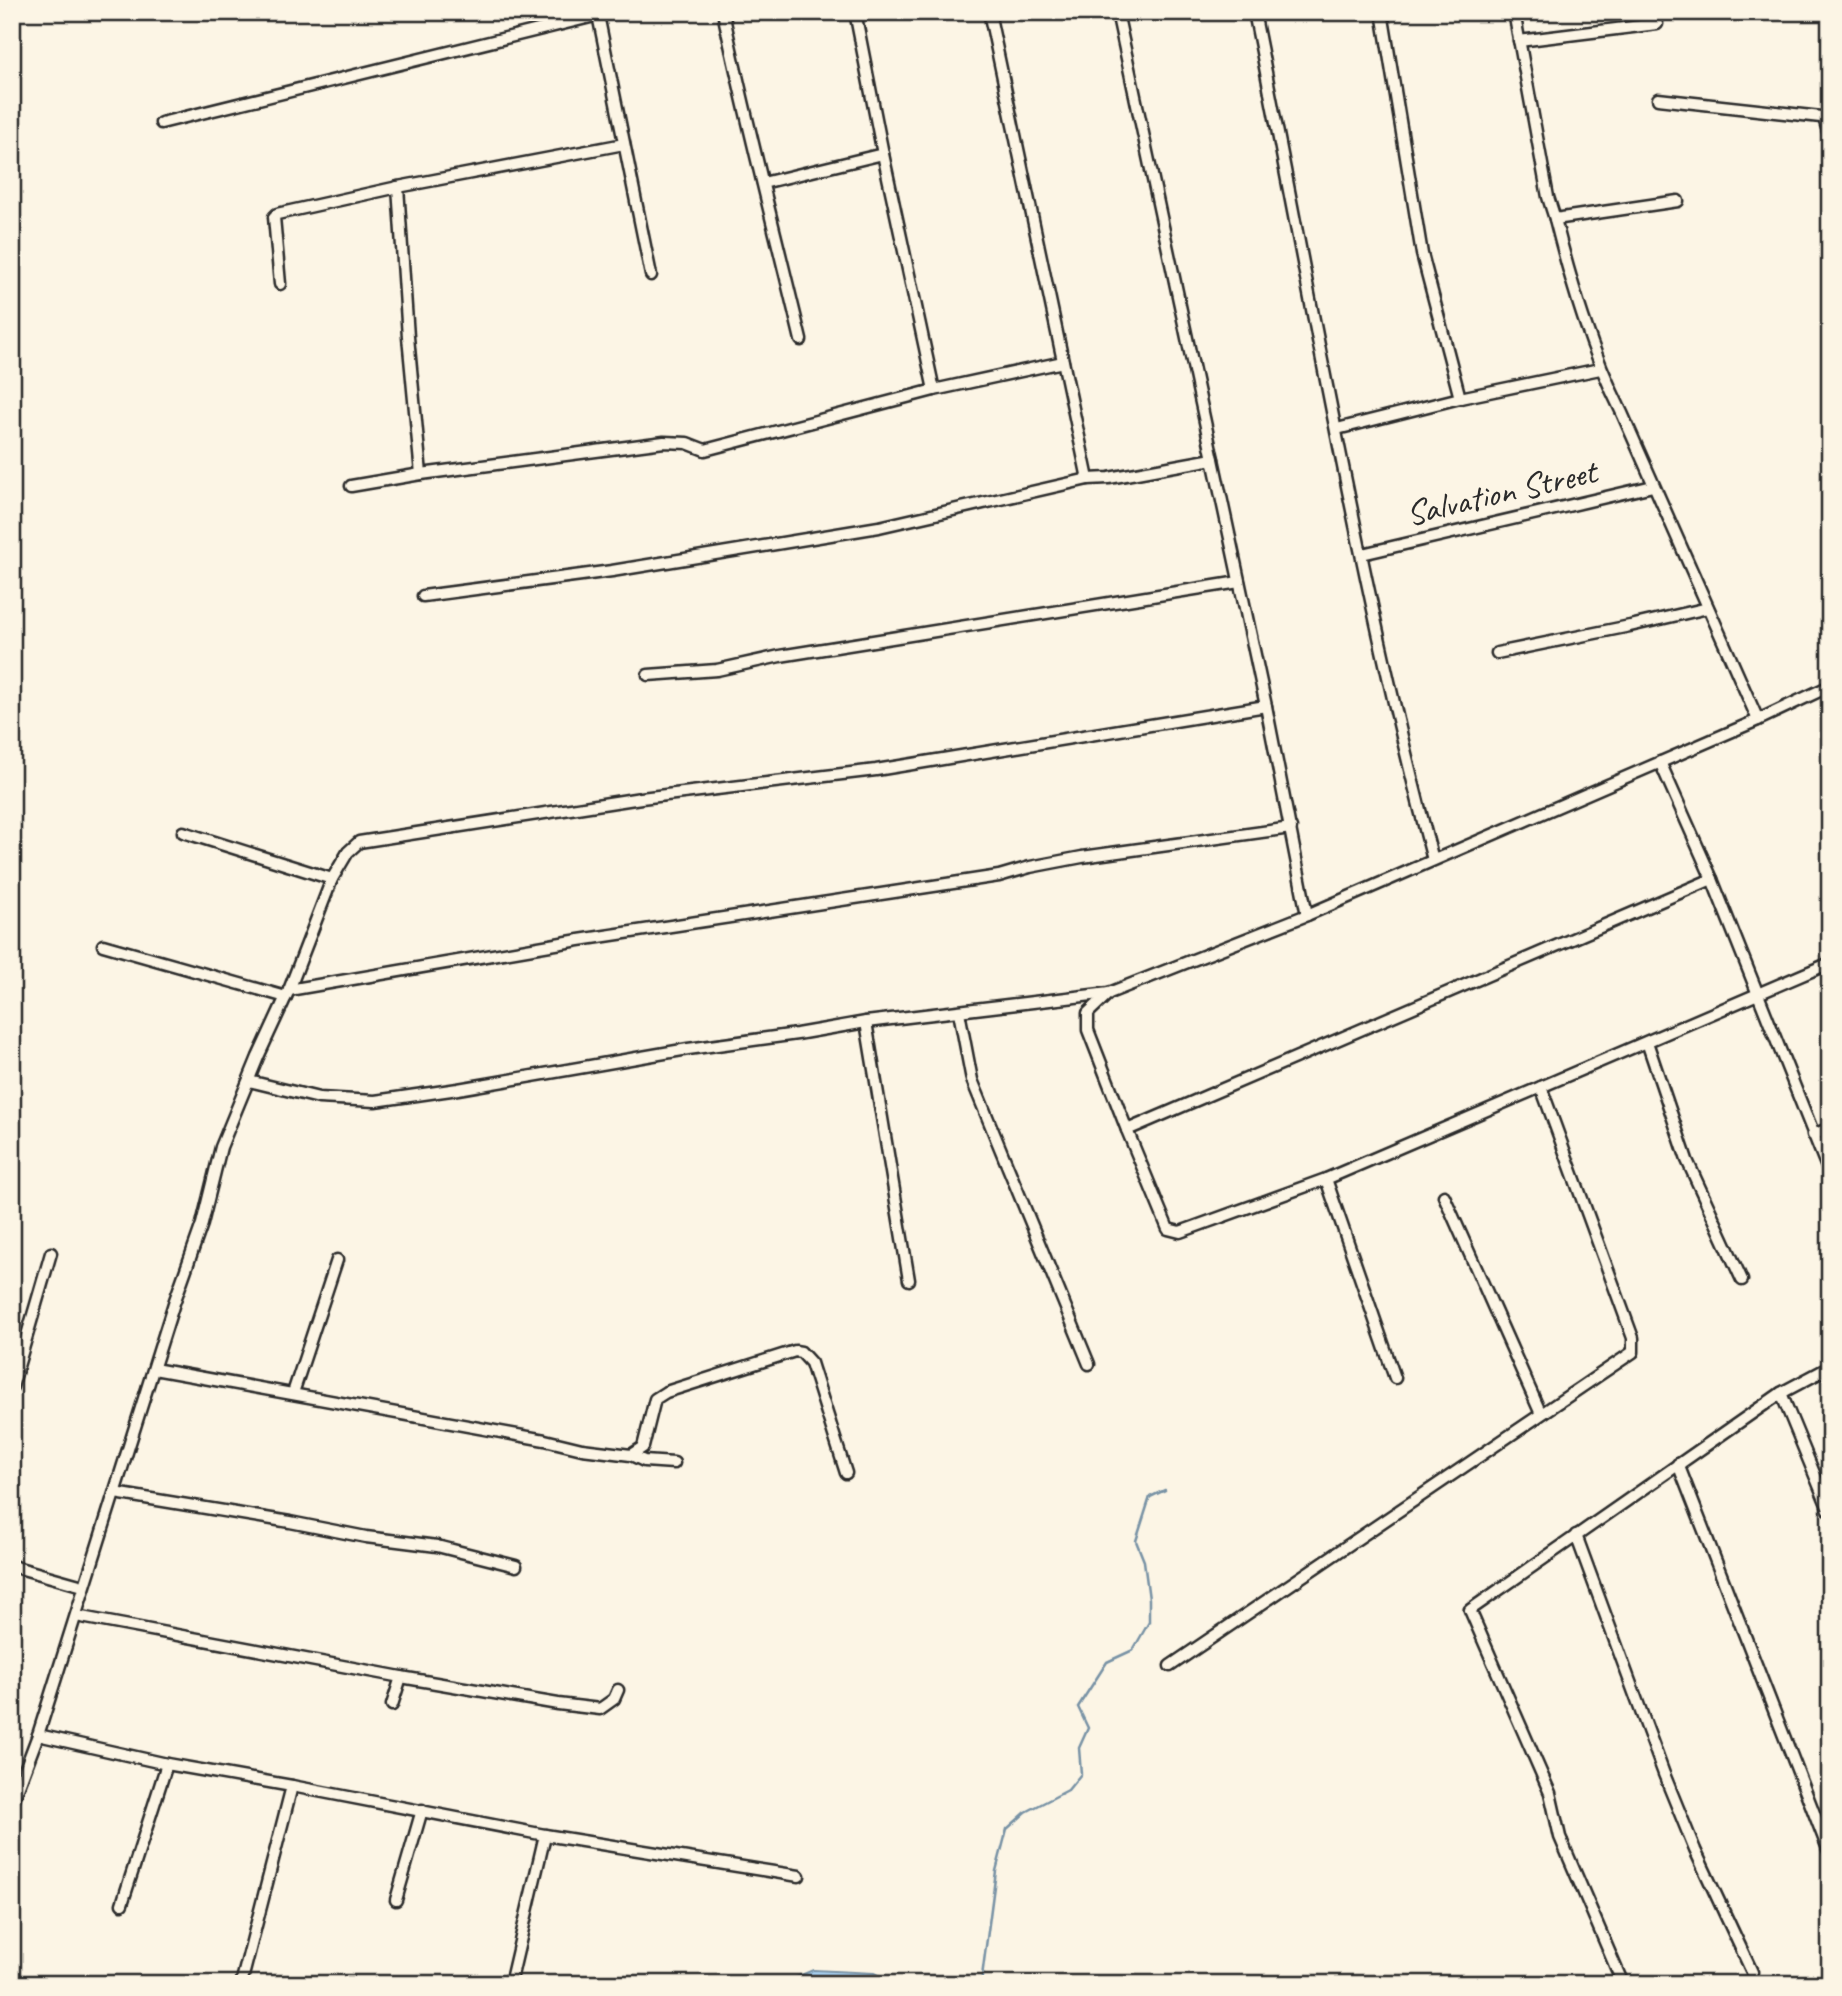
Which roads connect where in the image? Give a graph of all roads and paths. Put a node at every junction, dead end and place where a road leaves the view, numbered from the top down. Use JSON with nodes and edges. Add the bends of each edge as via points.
{"nodes":[{"id":1,"x":611,"y":12,"type":"edge"},
{"id":2,"x":723,"y":12,"type":"edge"},
{"id":3,"x":855,"y":12,"type":"edge"},
{"id":4,"x":989,"y":12,"type":"edge"},
{"id":5,"x":1117,"y":12,"type":"edge"},
{"id":6,"x":1254,"y":12,"type":"edge"},
{"id":7,"x":1382,"y":12,"type":"edge"},
{"id":8,"x":1514,"y":12,"type":"edge"},
{"id":9,"x":598,"y":15,"type":"junction"},
{"id":10,"x":1657,"y":24,"type":"dead end"},
{"id":11,"x":1519,"y":41,"type":"junction"},
{"id":12,"x":1658,"y":99,"type":"dead end"},
{"id":13,"x":1827,"y":118,"type":"edge"},
{"id":14,"x":161,"y":123,"type":"dead end"},
{"id":15,"x":1830,"y":138,"type":"edge"},
{"id":16,"x":624,"y":144,"type":"junction"},
{"id":17,"x":883,"y":154,"type":"junction"},
{"id":18,"x":763,"y":183,"type":"junction"},
{"id":19,"x":398,"y":187,"type":"junction"},
{"id":20,"x":1678,"y":201,"type":"dead end"},
{"id":21,"x":1555,"y":219,"type":"junction"},
{"id":22,"x":651,"y":275,"type":"dead end"},
{"id":23,"x":280,"y":284,"type":"dead end"},
{"id":24,"x":801,"y":340,"type":"dead end"},
{"id":25,"x":1063,"y":362,"type":"junction"},
{"id":26,"x":1600,"y":369,"type":"junction"},
{"id":27,"x":934,"y":390,"type":"junction"},
{"id":28,"x":1460,"y":398,"type":"junction"},
{"id":29,"x":1337,"y":429,"type":"junction"},
{"id":30,"x":1213,"y":459,"type":"junction"},
{"id":31,"x":421,"y":474,"type":"junction"},
{"id":32,"x":1088,"y":480,"type":"junction"},
{"id":33,"x":351,"y":486,"type":"dead end"},
{"id":34,"x":1653,"y":486,"type":"junction"},
{"id":35,"x":1362,"y":554,"type":"junction"},
{"id":36,"x":1239,"y":582,"type":"junction"},
{"id":37,"x":423,"y":596,"type":"dead end"},
{"id":38,"x":1708,"y":608,"type":"junction"},
{"id":39,"x":1497,"y":653,"type":"dead end"},
{"id":40,"x":648,"y":675,"type":"dead end"},
{"id":41,"x":1830,"y":686,"type":"edge"},
{"id":42,"x":1266,"y":706,"type":"junction"},
{"id":43,"x":1758,"y":720,"type":"junction"},
{"id":44,"x":1660,"y":762,"type":"junction"},
{"id":45,"x":1291,"y":828,"type":"junction"},
{"id":46,"x":183,"y":832,"type":"dead end"},
{"id":47,"x":1433,"y":860,"type":"junction"},
{"id":48,"x":332,"y":879,"type":"junction"},
{"id":49,"x":1712,"y":879,"type":"junction"},
{"id":50,"x":1307,"y":915,"type":"junction"},
{"id":51,"x":103,"y":945,"type":"dead end"},
{"id":52,"x":1830,"y":964,"type":"edge"},
{"id":53,"x":1109,"y":993,"type":"junction"},
{"id":54,"x":288,"y":994,"type":"junction"},
{"id":55,"x":1759,"y":995,"type":"junction"},
{"id":56,"x":959,"y":1012,"type":"junction"},
{"id":57,"x":866,"y":1022,"type":"junction"},
{"id":58,"x":1647,"y":1042,"type":"junction"},
{"id":59,"x":249,"y":1082,"type":"junction"},
{"id":60,"x":1541,"y":1087,"type":"junction"},
{"id":61,"x":1830,"y":1128,"type":"edge"},
{"id":62,"x":1126,"y":1130,"type":"junction"},
{"id":63,"x":1813,"y":1135,"type":"junction"},
{"id":64,"x":1830,"y":1175,"type":"edge"},
{"id":65,"x":1326,"y":1179,"type":"junction"},
{"id":66,"x":1444,"y":1196,"type":"dead end"},
{"id":67,"x":51,"y":1253,"type":"dead end"},
{"id":68,"x":337,"y":1260,"type":"dead end"},
{"id":69,"x":909,"y":1280,"type":"dead end"},
{"id":70,"x":1742,"y":1280,"type":"dead end"},
{"id":71,"x":1089,"y":1364,"type":"dead end"},
{"id":72,"x":1830,"y":1367,"type":"edge"},
{"id":73,"x":154,"y":1369,"type":"junction"},
{"id":74,"x":1395,"y":1378,"type":"dead end"},
{"id":75,"x":12,"y":1387,"type":"edge"},
{"id":76,"x":1781,"y":1393,"type":"junction"},
{"id":77,"x":293,"y":1394,"type":"junction"},
{"id":78,"x":1541,"y":1414,"type":"junction"},
{"id":79,"x":631,"y":1455,"type":"junction"},
{"id":80,"x":674,"y":1463,"type":"dead end"},
{"id":81,"x":1678,"y":1464,"type":"junction"},
{"id":82,"x":846,"y":1473,"type":"dead end"},
{"id":83,"x":115,"y":1493,"type":"junction"},
{"id":84,"x":1830,"y":1512,"type":"edge"},
{"id":85,"x":1576,"y":1535,"type":"junction"},
{"id":86,"x":12,"y":1566,"type":"edge"},
{"id":87,"x":516,"y":1566,"type":"dead end"},
{"id":88,"x":83,"y":1586,"type":"junction"},
{"id":89,"x":76,"y":1616,"type":"junction"},
{"id":90,"x":1170,"y":1666,"type":"dead end"},
{"id":91,"x":401,"y":1676,"type":"junction"},
{"id":92,"x":618,"y":1690,"type":"dead end"},
{"id":93,"x":392,"y":1705,"type":"dead end"},
{"id":94,"x":38,"y":1735,"type":"junction"},
{"id":95,"x":167,"y":1764,"type":"junction"},
{"id":96,"x":292,"y":1786,"type":"junction"},
{"id":97,"x":12,"y":1804,"type":"edge"},
{"id":98,"x":422,"y":1810,"type":"junction"},
{"id":99,"x":545,"y":1835,"type":"junction"},
{"id":100,"x":1830,"y":1854,"type":"edge"},
{"id":101,"x":799,"y":1876,"type":"dead end"},
{"id":102,"x":396,"y":1900,"type":"dead end"},
{"id":103,"x":122,"y":1903,"type":"dead end"},
{"id":104,"x":1752,"y":1972,"type":"dead end"},
{"id":105,"x":241,"y":1984,"type":"edge"},
{"id":106,"x":510,"y":1984,"type":"edge"},
{"id":107,"x":1623,"y":1984,"type":"edge"}],
"edges":[{"from":1,"to":9,"type":"street"},
{"from":2,"to":18,"type":"street"},
{"from":3,"to":17,"type":"street"},
{"from":4,"to":25,"type":"street"},
{"from":5,"to":30,"type":"street"},
{"from":6,"to":29,"type":"street"},
{"from":7,"to":28,"type":"street","via":[[1422,254]]},
{"from":8,"to":11,"type":"street"},
{"from":9,"to":14,"type":"street"},
{"from":9,"to":16,"type":"street"},
{"from":10,"to":11,"type":"street"},
{"from":11,"to":21,"type":"street"},
{"from":12,"to":13,"type":"street"},
{"from":13,"to":15,"type":"street"},
{"from":16,"to":19,"type":"street"},
{"from":16,"to":22,"type":"street"},
{"from":17,"to":18,"type":"street"},
{"from":17,"to":27,"type":"street"},
{"from":18,"to":24,"type":"street"},
{"from":19,"to":23,"type":"street","via":[[277,214]]},
{"from":19,"to":31,"type":"street"},
{"from":20,"to":21,"type":"street"},
{"from":21,"to":26,"type":"street"},
{"from":25,"to":27,"type":"street"},
{"from":25,"to":32,"type":"street"},
{"from":26,"to":28,"type":"street"},
{"from":26,"to":34,"type":"street"},
{"from":27,"to":31,"type":"street","via":[[705,450],[664,442]]},
{"from":28,"to":29,"type":"street"},
{"from":29,"to":35,"type":"street"},
{"from":30,"to":32,"type":"street"},
{"from":30,"to":36,"type":"street"},
{"from":31,"to":33,"type":"street"},
{"from":32,"to":37,"type":"street","via":[[879,527],[612,571]]},
{"from":34,"to":35,"type":"street","name":"Salvation Street"},
{"from":34,"to":38,"type":"street"},
{"from":35,"to":47,"type":"street"},
{"from":36,"to":40,"type":"street","via":[[873,640],[717,670]]},
{"from":36,"to":42,"type":"street"},
{"from":38,"to":39,"type":"street"},
{"from":38,"to":43,"type":"street"},
{"from":41,"to":43,"type":"street"},
{"from":42,"to":45,"type":"street"},
{"from":42,"to":48,"type":"street","via":[[876,770],[642,799],[359,842]]},
{"from":43,"to":44,"type":"street"},
{"from":44,"to":47,"type":"street"},
{"from":44,"to":49,"type":"street"},
{"from":45,"to":50,"type":"street"},
{"from":45,"to":54,"type":"street","via":[[592,937]]},
{"from":46,"to":48,"type":"street"},
{"from":47,"to":50,"type":"street"},
{"from":48,"to":54,"type":"street"},
{"from":49,"to":55,"type":"street"},
{"from":49,"to":62,"type":"street"},
{"from":50,"to":53,"type":"street"},
{"from":51,"to":54,"type":"street"},
{"from":52,"to":55,"type":"street"},
{"from":53,"to":56,"type":"street"},
{"from":53,"to":62,"type":"street","via":[[1088,1013],[1088,1030]]},
{"from":54,"to":59,"type":"street"},
{"from":55,"to":58,"type":"street"},
{"from":55,"to":63,"type":"street"},
{"from":56,"to":57,"type":"street"},
{"from":56,"to":71,"type":"street","via":[[972,1080]]},
{"from":57,"to":59,"type":"street","via":[[375,1101],[319,1097]]},
{"from":57,"to":69,"type":"street"},
{"from":58,"to":60,"type":"street"},
{"from":58,"to":70,"type":"street","via":[[1687,1160]]},
{"from":59,"to":73,"type":"street","via":[[221,1147],[202,1224]]},
{"from":60,"to":65,"type":"street"},
{"from":60,"to":78,"type":"street","via":[[1634,1345],[1633,1352]]},
{"from":61,"to":63,"type":"street"},
{"from":62,"to":65,"type":"street","via":[[1168,1229],[1180,1232]]},
{"from":63,"to":64,"type":"street"},
{"from":65,"to":74,"type":"street"},
{"from":66,"to":78,"type":"street"},
{"from":67,"to":75,"type":"street"},
{"from":68,"to":77,"type":"street"},
{"from":72,"to":76,"type":"street"},
{"from":73,"to":77,"type":"street"},
{"from":73,"to":83,"type":"street"},
{"from":76,"to":81,"type":"street"},
{"from":76,"to":84,"type":"street"},
{"from":77,"to":79,"type":"street"},
{"from":78,"to":90,"type":"street"},
{"from":79,"to":80,"type":"street","via":[[644,1461]]},
{"from":79,"to":82,"type":"street","via":[[643,1447],[655,1399],[666,1392],[796,1351],[811,1363]]},
{"from":81,"to":85,"type":"street"},
{"from":81,"to":100,"type":"street"},
{"from":83,"to":87,"type":"street","via":[[437,1546]]},
{"from":83,"to":88,"type":"street"},
{"from":85,"to":104,"type":"street","via":[[1684,1825]]},
{"from":85,"to":107,"type":"street","via":[[1470,1610],[1550,1793],[1560,1837]]},
{"from":86,"to":88,"type":"street"},
{"from":88,"to":89,"type":"street"},
{"from":89,"to":91,"type":"street"},
{"from":89,"to":94,"type":"street"},
{"from":91,"to":92,"type":"street","via":[[600,1709]]},
{"from":91,"to":93,"type":"street"},
{"from":94,"to":95,"type":"street"},
{"from":94,"to":97,"type":"street"},
{"from":95,"to":96,"type":"street"},
{"from":95,"to":103,"type":"street"},
{"from":96,"to":98,"type":"street"},
{"from":96,"to":105,"type":"street"},
{"from":98,"to":99,"type":"street"},
{"from":98,"to":102,"type":"street"},
{"from":99,"to":101,"type":"street"},
{"from":99,"to":106,"type":"street"}]}
